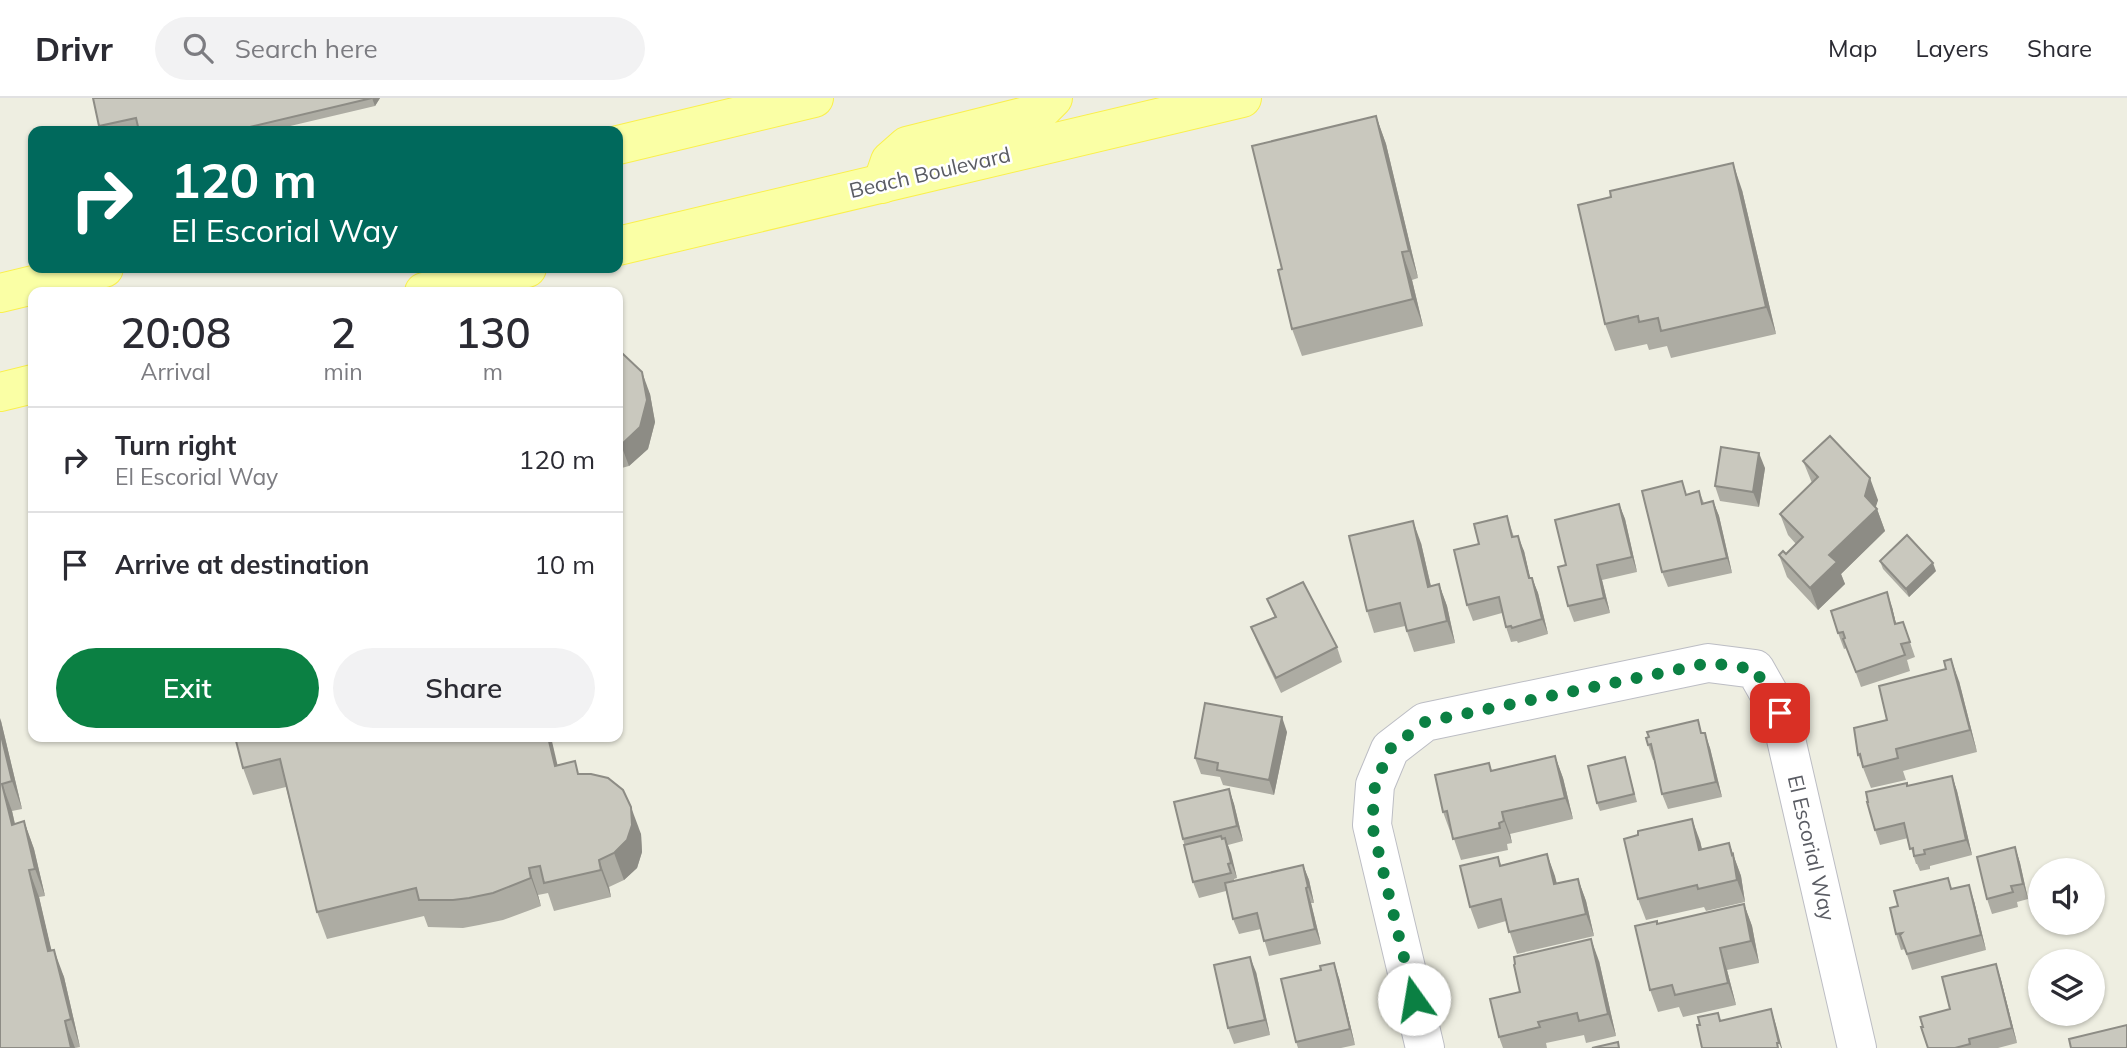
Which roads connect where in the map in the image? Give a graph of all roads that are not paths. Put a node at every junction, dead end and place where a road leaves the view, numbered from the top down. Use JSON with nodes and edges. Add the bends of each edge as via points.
{"nodes":[{"id":1,"x":814,"y":98,"type":"edge"},
{"id":2,"x":1053,"y":98,"type":"edge"},
{"id":3,"x":1242,"y":98,"type":"edge"},
{"id":4,"x":1177,"y":106,"type":"edge"},
{"id":5,"x":623,"y":144,"type":"edge"},
{"id":6,"x":882,"y":184,"type":"junction"},
{"id":7,"x":623,"y":245,"type":"edge"},
{"id":8,"x":83,"y":273,"type":"edge"},
{"id":9,"x":506,"y":273,"type":"edge"},
{"id":10,"x":445,"y":287,"type":"edge"},
{"id":11,"x":0,"y":293,"type":"edge"},
{"id":12,"x":28,"y":385,"type":"edge"},
{"id":13,"x":0,"y":392,"type":"edge"},
{"id":14,"x":1425,"y":1048,"type":"edge"},
{"id":15,"x":1857,"y":1048,"type":"edge"}],
"edges":[{"from":1,"to":5,"type":"main road"},
{"from":2,"to":6,"type":"main road","via":[[1038,113],[907,146],[890,161]]},
{"from":3,"to":4,"type":"main road","name":"Beach Boulevard"},
{"from":4,"to":6,"type":"main road","name":"Beach Boulevard"},
{"from":6,"to":7,"type":"main road","name":"Beach Boulevard"},
{"from":8,"to":11,"type":"main road"},
{"from":9,"to":10,"type":"main road"},
{"from":12,"to":13,"type":"main road"},
{"from":14,"to":15,"type":"street","name":"El Escorial Way","via":[[1372,825],[1375,785],[1390,749],[1425,722],[1709,663],[1755,669],[1780,713]]}]}
